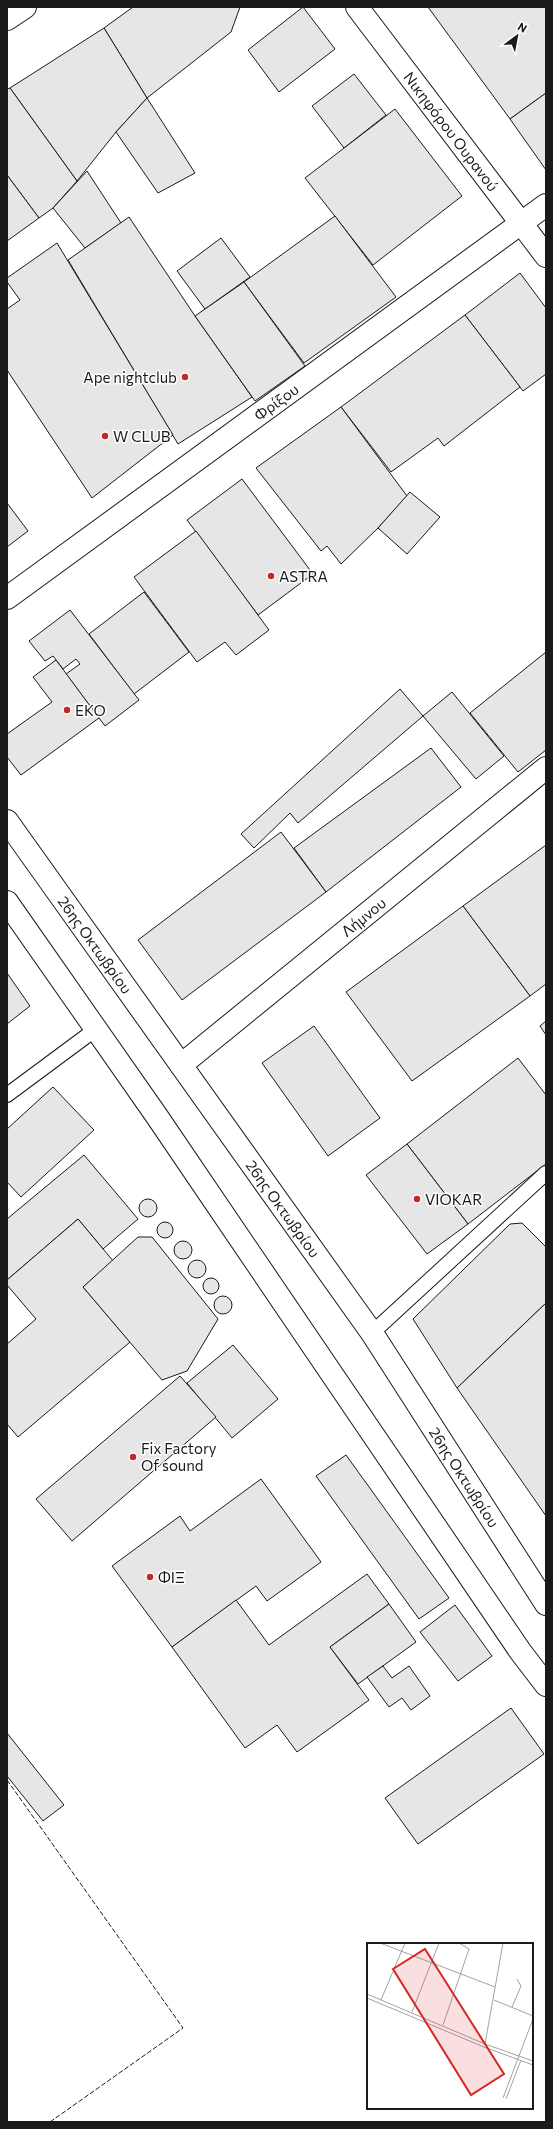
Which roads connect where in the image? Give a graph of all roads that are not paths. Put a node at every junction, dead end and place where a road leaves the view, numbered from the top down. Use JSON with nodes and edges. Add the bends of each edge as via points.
{"nodes":[{"id":1,"x":24,"y":7,"type":"edge"},
{"id":2,"x":357,"y":7,"type":"edge"},
{"id":3,"x":7,"y":19,"type":"edge"},
{"id":4,"x":546,"y":206,"type":"edge"},
{"id":5,"x":521,"y":224,"type":"junction"},
{"id":6,"x":546,"y":256,"type":"edge"},
{"id":7,"x":7,"y":598,"type":"edge"},
{"id":8,"x":546,"y":768,"type":"edge"},
{"id":9,"x":7,"y":821,"type":"edge"},
{"id":10,"x":7,"y":902,"type":"edge"},
{"id":11,"x":96,"y":1029,"type":"junction"},
{"id":12,"x":181,"y":1066,"type":"junction"},
{"id":13,"x":7,"y":1095,"type":"edge"},
{"id":14,"x":546,"y":1173,"type":"edge"},
{"id":15,"x":372,"y":1332,"type":"junction"},
{"id":16,"x":546,"y":1604,"type":"edge"},
{"id":17,"x":546,"y":1685,"type":"edge"}],
"edges":[{"from":1,"to":3,"type":"main road"},
{"from":2,"to":5,"type":"main road","name":"Νικηφόρου Ουρανού"},
{"from":4,"to":5,"type":"main road","name":"Φρίξου"},
{"from":5,"to":6,"type":"main road","name":"Νικηφόρου Ουρανού"},
{"from":5,"to":7,"type":"main road","name":"Φρίξου"},
{"from":8,"to":12,"type":"main road","name":"Λήμνου"},
{"from":9,"to":12,"type":"main road","name":"26ης Οκτωβρίου"},
{"from":10,"to":11,"type":"main road"},
{"from":11,"to":13,"type":"lane"},
{"from":11,"to":17,"type":"main road"},
{"from":12,"to":15,"type":"main road","name":"26ης Οκτωβρίου"},
{"from":14,"to":15,"type":"lane"},
{"from":15,"to":16,"type":"main road","name":"26ης Οκτωβρίου"}]}
